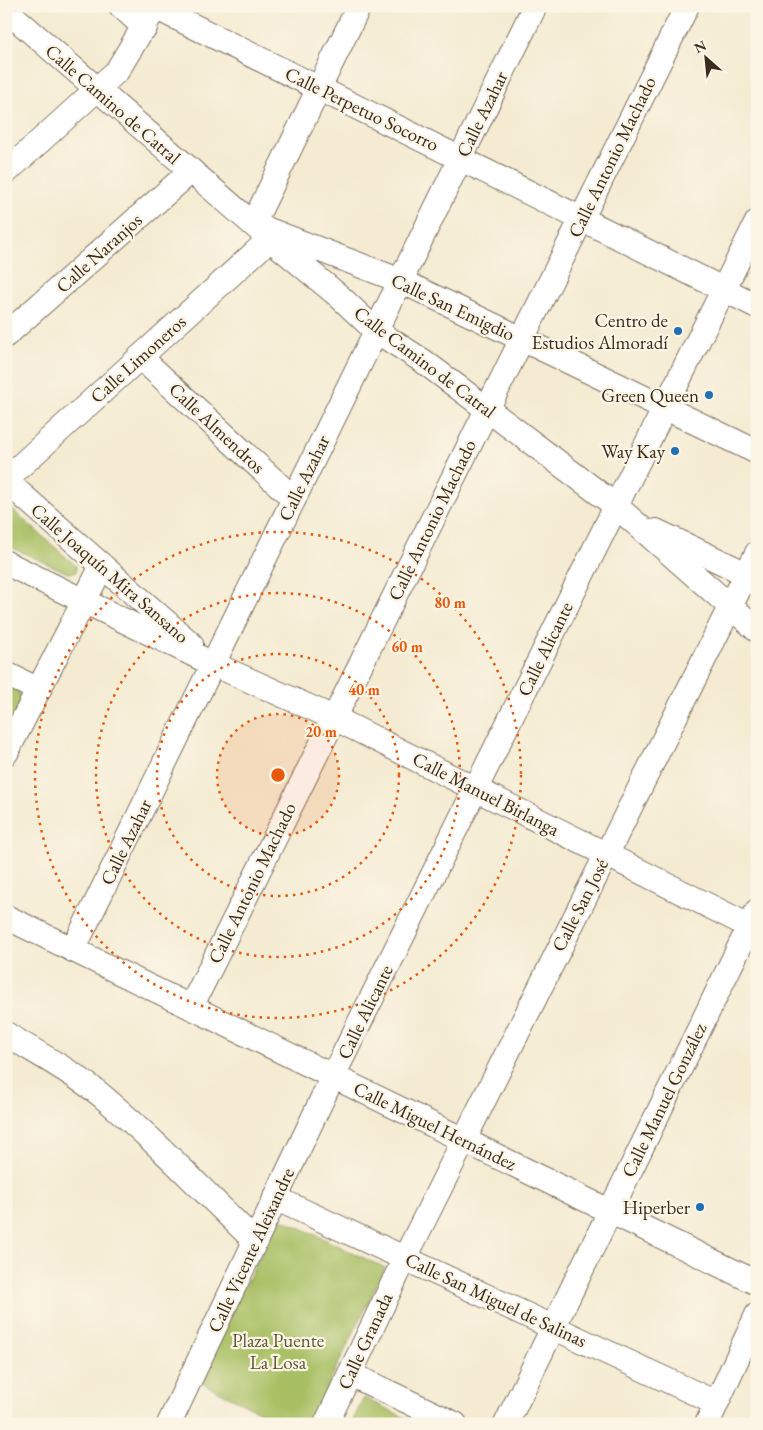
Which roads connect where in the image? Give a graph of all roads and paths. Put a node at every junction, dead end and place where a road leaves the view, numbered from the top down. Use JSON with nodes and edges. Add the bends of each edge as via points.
{"nodes":[{"id":1,"x":121,"y":6,"type":"edge"},
{"id":2,"x":359,"y":6,"type":"edge"},
{"id":3,"x":535,"y":6,"type":"edge"},
{"id":4,"x":687,"y":6,"type":"edge"},
{"id":5,"x":152,"y":13,"type":"edge"},
{"id":6,"x":9,"y":19,"type":"edge"},
{"id":7,"x":319,"y":88,"type":"junction"},
{"id":8,"x":97,"y":90,"type":"junction"},
{"id":9,"x":461,"y":158,"type":"junction"},
{"id":10,"x":191,"y":171,"type":"junction"},
{"id":11,"x":6,"y":172,"type":"edge"},
{"id":12,"x":582,"y":219,"type":"junction"},
{"id":13,"x":757,"y":222,"type":"edge"},
{"id":14,"x":261,"y":232,"type":"junction"},
{"id":15,"x":401,"y":281,"type":"junction"},
{"id":16,"x":723,"y":289,"type":"junction"},
{"id":17,"x":757,"y":306,"type":"edge"},
{"id":18,"x":376,"y":331,"type":"junction"},
{"id":19,"x":6,"y":335,"type":"edge"},
{"id":20,"x":522,"y":340,"type":"junction"},
{"id":21,"x":140,"y":357,"type":"junction"},
{"id":22,"x":664,"y":408,"type":"junction"},
{"id":23,"x":487,"y":409,"type":"junction"},
{"id":24,"x":757,"y":452,"type":"edge"},
{"id":25,"x":6,"y":480,"type":"edge"},
{"id":26,"x":294,"y":499,"type":"junction"},
{"id":27,"x":624,"y":513,"type":"junction"},
{"id":28,"x":757,"y":553,"type":"edge"},
{"id":29,"x":6,"y":563,"type":"edge"},
{"id":30,"x":102,"y":566,"type":"junction"},
{"id":31,"x":751,"y":577,"type":"edge"},
{"id":32,"x":84,"y":601,"type":"junction"},
{"id":33,"x":729,"y":608,"type":"junction"},
{"id":34,"x":757,"y":630,"type":"edge"},
{"id":35,"x":213,"y":664,"type":"junction"},
{"id":36,"x":6,"y":674,"type":"edge"},
{"id":37,"x":39,"y":690,"type":"junction"},
{"id":38,"x":334,"y":718,"type":"junction"},
{"id":39,"x":6,"y":753,"type":"edge"},
{"id":40,"x":475,"y":789,"type":"junction"},
{"id":41,"x":606,"y":854,"type":"junction"},
{"id":42,"x":6,"y":917,"type":"edge"},
{"id":43,"x":754,"y":923,"type":"edge"},
{"id":44,"x":73,"y":950,"type":"junction"},
{"id":45,"x":191,"y":1007,"type":"junction"},
{"id":46,"x":6,"y":1034,"type":"edge"},
{"id":47,"x":333,"y":1076,"type":"junction"},
{"id":48,"x":463,"y":1140,"type":"junction"},
{"id":49,"x":275,"y":1198,"type":"junction"},
{"id":50,"x":610,"y":1211,"type":"junction"},
{"id":51,"x":255,"y":1240,"type":"junction"},
{"id":52,"x":404,"y":1258,"type":"junction"},
{"id":53,"x":757,"y":1283,"type":"edge"},
{"id":54,"x":757,"y":1315,"type":"edge"},
{"id":55,"x":553,"y":1327,"type":"junction"},
{"id":56,"x":350,"y":1374,"type":"junction"},
{"id":57,"x":711,"y":1413,"type":"edge"},
{"id":58,"x":169,"y":1424,"type":"edge"},
{"id":59,"x":326,"y":1424,"type":"edge"},
{"id":60,"x":455,"y":1424,"type":"edge"},
{"id":61,"x":506,"y":1424,"type":"edge"}],
"edges":[{"from":1,"to":5,"type":"street","name":"Calle Perpetuo Socorro"},
{"from":2,"to":7,"type":"street"},
{"from":3,"to":9,"type":"street","name":"Calle Azahar"},
{"from":4,"to":12,"type":"street","name":"Calle Antonio Machado"},
{"from":5,"to":7,"type":"street","name":"Calle Perpetuo Socorro"},
{"from":5,"to":8,"type":"street","via":[[118,71]]},
{"from":6,"to":8,"type":"street","name":"Calle Camino de Catral"},
{"from":7,"to":9,"type":"street","name":"Calle Perpetuo Socorro"},
{"from":7,"to":14,"type":"street"},
{"from":8,"to":10,"type":"street","name":"Calle Camino de Catral"},
{"from":8,"to":11,"type":"street"},
{"from":9,"to":12,"type":"street","name":"Calle Perpetuo Socorro"},
{"from":9,"to":15,"type":"street","name":"Calle Azahar"},
{"from":10,"to":14,"type":"street","name":"Calle Camino de Catral"},
{"from":10,"to":19,"type":"street","name":"Calle Naranjos"},
{"from":12,"to":16,"type":"street","name":"Calle Perpetuo Socorro"},
{"from":12,"to":20,"type":"street","name":"Calle Antonio Machado"},
{"from":13,"to":16,"type":"street","name":"Calle Alicante"},
{"from":14,"to":15,"type":"street","name":"Calle San Emigdio"},
{"from":14,"to":18,"type":"street","name":"Calle Camino de Catral"},
{"from":14,"to":21,"type":"street","name":"Calle Limoneros"},
{"from":15,"to":18,"type":"street","name":"Calle Azahar"},
{"from":15,"to":20,"type":"street","name":"Calle San Emigdio"},
{"from":16,"to":17,"type":"street","name":"Calle Perpetuo Socorro"},
{"from":16,"to":22,"type":"street","name":"Calle Alicante"},
{"from":18,"to":23,"type":"street","name":"Calle Camino de Catral"},
{"from":18,"to":26,"type":"street","name":"Calle Azahar"},
{"from":20,"to":22,"type":"street","name":"Calle San Emigdio"},
{"from":20,"to":23,"type":"street","name":"Calle Antonio Machado"},
{"from":21,"to":25,"type":"street","name":"Calle Limoneros"},
{"from":21,"to":26,"type":"street","name":"Calle Almendros"},
{"from":22,"to":24,"type":"street","name":"Calle San Emigdio"},
{"from":22,"to":27,"type":"street","name":"Calle Alicante"},
{"from":23,"to":27,"type":"street","name":"Calle Camino de Catral"},
{"from":23,"to":38,"type":"street","name":"Calle Antonio Machado"},
{"from":25,"to":30,"type":"street","name":"Calle Joaquín Mira Sansano"},
{"from":26,"to":35,"type":"street","name":"Calle Azahar"},
{"from":27,"to":31,"type":"street"},
{"from":27,"to":33,"type":"street","name":"Calle Camino de Catral"},
{"from":27,"to":40,"type":"street","name":"Calle Alicante"},
{"from":28,"to":31,"type":"street","name":"Calle San José"},
{"from":29,"to":32,"type":"street","name":"Calle Manuel Birlanga"},
{"from":30,"to":32,"type":"street"},
{"from":30,"to":35,"type":"street","name":"Calle Joaquín Mira Sansano"},
{"from":31,"to":33,"type":"street","name":"Calle San José"},
{"from":32,"to":35,"type":"street","name":"Calle Manuel Birlanga"},
{"from":32,"to":37,"type":"street"},
{"from":33,"to":34,"type":"street","name":"Calle Camino de Catral"},
{"from":33,"to":41,"type":"street","name":"Calle San José"},
{"from":35,"to":38,"type":"street","name":"Calle Manuel Birlanga"},
{"from":35,"to":44,"type":"street","name":"Calle Azahar"},
{"from":36,"to":37,"type":"street"},
{"from":37,"to":39,"type":"street"},
{"from":38,"to":40,"type":"street","name":"Calle Manuel Birlanga"},
{"from":38,"to":45,"type":"street","name":"Calle Antonio Machado"},
{"from":40,"to":41,"type":"street","name":"Calle Manuel Birlanga"},
{"from":40,"to":47,"type":"street","name":"Calle Alicante"},
{"from":41,"to":43,"type":"street","name":"Calle Manuel Birlanga"},
{"from":41,"to":48,"type":"street","name":"Calle San José"},
{"from":42,"to":44,"type":"street","name":"Calle Miguel Hernández"},
{"from":43,"to":50,"type":"street","name":"Calle Manuel González"},
{"from":44,"to":45,"type":"street","name":"Calle Miguel Hernández"},
{"from":45,"to":47,"type":"street","name":"Calle Miguel Hernández"},
{"from":46,"to":51,"type":"street","via":[[103,1097]]},
{"from":47,"to":48,"type":"street","name":"Calle Miguel Hernández"},
{"from":47,"to":49,"type":"street","name":"Calle Vicente Aleixandre"},
{"from":48,"to":50,"type":"street","name":"Calle Miguel Hernández"},
{"from":48,"to":52,"type":"street","name":"Calle San José"},
{"from":49,"to":51,"type":"street","name":"Calle Vicente Aleixandre"},
{"from":49,"to":52,"type":"street","name":"Calle San Miguel de Salinas"},
{"from":50,"to":53,"type":"street","name":"Calle Miguel Hernández"},
{"from":50,"to":55,"type":"street","name":"Calle Manuel González"},
{"from":51,"to":58,"type":"street","name":"Calle Vicente Aleixandre"},
{"from":52,"to":55,"type":"street","name":"Calle San Miguel de Salinas"},
{"from":52,"to":56,"type":"street","name":"Calle Granada"},
{"from":54,"to":57,"type":"street"},
{"from":55,"to":57,"type":"street","name":"Calle San Miguel de Salinas"},
{"from":55,"to":61,"type":"street","name":"Calle Manuel González"},
{"from":56,"to":59,"type":"street","name":"Calle Granada"},
{"from":56,"to":60,"type":"street"}]}
